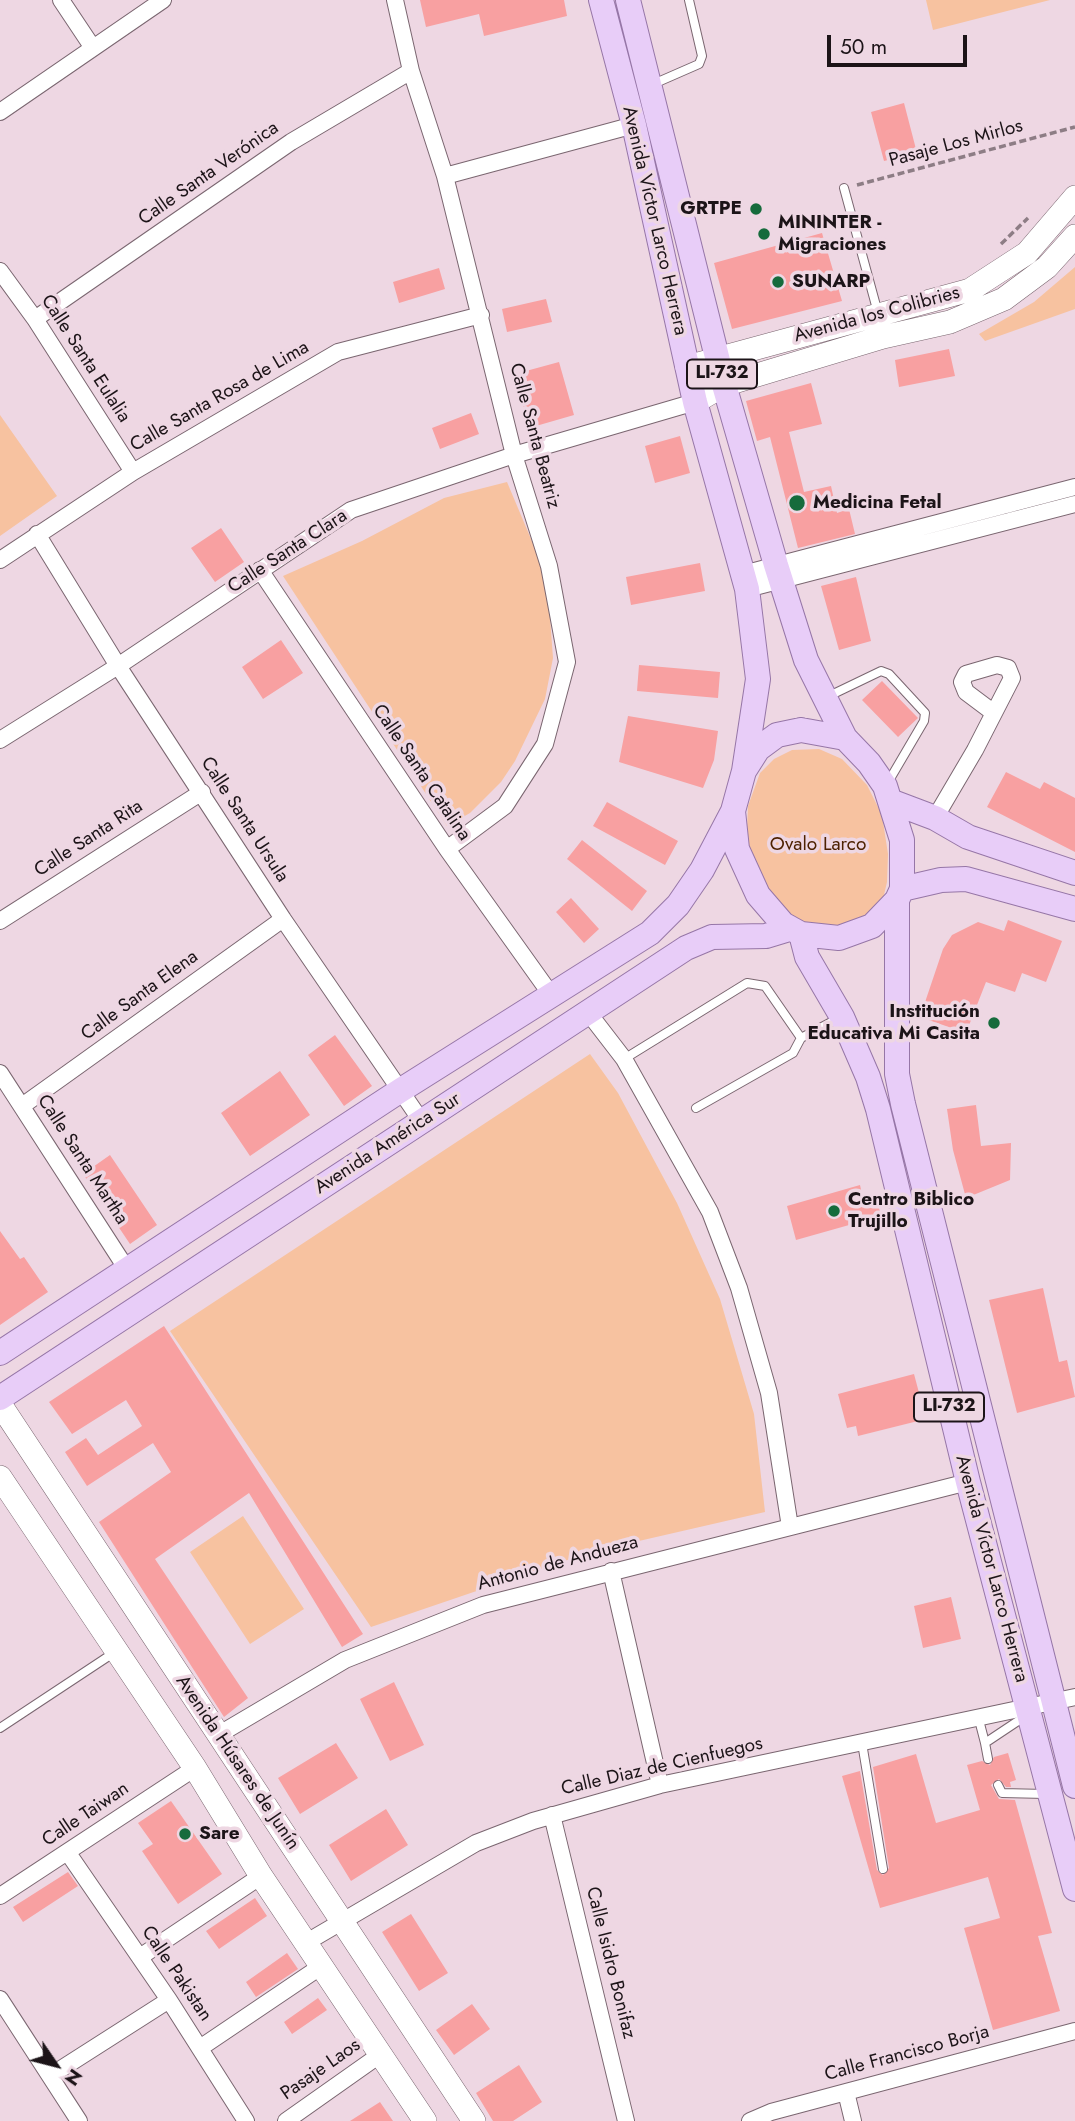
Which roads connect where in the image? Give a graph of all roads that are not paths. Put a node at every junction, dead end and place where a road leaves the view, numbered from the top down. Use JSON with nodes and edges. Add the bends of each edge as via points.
{"nodes":[{"id":1,"x":61,"y":0,"type":"edge"},
{"id":2,"x":163,"y":0,"type":"edge"},
{"id":3,"x":394,"y":0,"type":"edge"},
{"id":4,"x":601,"y":0,"type":"edge"},
{"id":5,"x":628,"y":0,"type":"edge"},
{"id":6,"x":689,"y":0,"type":"edge"},
{"id":7,"x":93,"y":48,"type":"junction"},
{"id":8,"x":411,"y":71,"type":"junction"},
{"id":9,"x":650,"y":85,"type":"junction"},
{"id":10,"x":625,"y":92,"type":"junction"},
{"id":11,"x":0,"y":112,"type":"edge"},
{"id":12,"x":634,"y":125,"type":"junction"},
{"id":13,"x":445,"y":176,"type":"junction"},
{"id":14,"x":844,"y":188,"type":"road end"},
{"id":15,"x":1075,"y":197,"type":"edge"},
{"id":16,"x":1075,"y":236,"type":"edge"},
{"id":17,"x":0,"y":271,"type":"edge"},
{"id":18,"x":481,"y":315,"type":"junction"},
{"id":19,"x":35,"y":319,"type":"junction"},
{"id":20,"x":881,"y":326,"type":"junction"},
{"id":21,"x":720,"y":358,"type":"junction"},
{"id":22,"x":687,"y":367,"type":"junction"},
{"id":23,"x":724,"y":385,"type":"junction"},
{"id":24,"x":695,"y":402,"type":"junction"},
{"id":25,"x":514,"y":455,"type":"junction"},
{"id":26,"x":132,"y":472,"type":"junction"},
{"id":27,"x":1075,"y":487,"type":"edge"},
{"id":28,"x":1075,"y":504,"type":"edge"},
{"id":29,"x":37,"y":534,"type":"junction"},
{"id":30,"x":842,"y":556,"type":"junction"},
{"id":31,"x":0,"y":560,"type":"edge"},
{"id":32,"x":260,"y":570,"type":"junction"},
{"id":33,"x":779,"y":573,"type":"junction"},
{"id":34,"x":745,"y":581,"type":"junction"},
{"id":35,"x":118,"y":666,"type":"junction"},
{"id":36,"x":825,"y":697,"type":"junction"},
{"id":37,"x":994,"y":712,"type":"dead end"},
{"id":38,"x":845,"y":738,"type":"junction"},
{"id":39,"x":0,"y":740,"type":"edge"},
{"id":40,"x":744,"y":771,"type":"junction"},
{"id":41,"x":202,"y":792,"type":"junction"},
{"id":42,"x":888,"y":794,"type":"junction"},
{"id":43,"x":733,"y":811,"type":"junction"},
{"id":44,"x":935,"y":818,"type":"junction"},
{"id":45,"x":447,"y":849,"type":"junction"},
{"id":46,"x":1075,"y":873,"type":"edge"},
{"id":47,"x":899,"y":894,"type":"junction"},
{"id":48,"x":1075,"y":909,"type":"edge"},
{"id":49,"x":283,"y":919,"type":"junction"},
{"id":50,"x":0,"y":921,"type":"edge"},
{"id":51,"x":795,"y":932,"type":"junction"},
{"id":52,"x":552,"y":996,"type":"junction"},
{"id":53,"x":587,"y":1012,"type":"junction"},
{"id":54,"x":842,"y":1017,"type":"junction"},
{"id":55,"x":801,"y":1038,"type":"junction"},
{"id":56,"x":624,"y":1059,"type":"junction"},
{"id":57,"x":0,"y":1073,"type":"edge"},
{"id":58,"x":401,"y":1090,"type":"junction"},
{"id":59,"x":903,"y":1104,"type":"junction"},
{"id":60,"x":22,"y":1106,"type":"junction"},
{"id":61,"x":696,"y":1108,"type":"dead end"},
{"id":62,"x":878,"y":1109,"type":"junction"},
{"id":63,"x":422,"y":1122,"type":"junction"},
{"id":64,"x":128,"y":1271,"type":"junction"},
{"id":65,"x":0,"y":1353,"type":"edge"},
{"id":66,"x":0,"y":1398,"type":"edge"},
{"id":67,"x":0,"y":1404,"type":"edge"},
{"id":68,"x":0,"y":1477,"type":"edge"},
{"id":69,"x":968,"y":1482,"type":"junction"},
{"id":70,"x":790,"y":1527,"type":"junction"},
{"id":71,"x":611,"y":1571,"type":"junction"},
{"id":72,"x":117,"y":1651,"type":"junction"},
{"id":73,"x":1063,"y":1699,"type":"edge"},
{"id":74,"x":1028,"y":1709,"type":"junction"},
{"id":75,"x":978,"y":1716,"type":"junction"},
{"id":76,"x":0,"y":1728,"type":"edge"},
{"id":77,"x":218,"y":1735,"type":"junction"},
{"id":78,"x":862,"y":1743,"type":"junction"},
{"id":79,"x":985,"y":1743,"type":"junction"},
{"id":80,"x":988,"y":1759,"type":"dead end"},
{"id":81,"x":195,"y":1768,"type":"junction"},
{"id":82,"x":660,"y":1785,"type":"junction"},
{"id":83,"x":998,"y":1786,"type":"dead end"},
{"id":84,"x":1075,"y":1786,"type":"edge"},
{"id":85,"x":1050,"y":1794,"type":"junction"},
{"id":86,"x":552,"y":1815,"type":"junction"},
{"id":87,"x":68,"y":1853,"type":"junction"},
{"id":88,"x":883,"y":1869,"type":"dead end"},
{"id":89,"x":261,"y":1876,"type":"junction"},
{"id":90,"x":1075,"y":1889,"type":"edge"},
{"id":91,"x":0,"y":1896,"type":"edge"},
{"id":92,"x":342,"y":1920,"type":"junction"},
{"id":93,"x":307,"y":1942,"type":"junction"},
{"id":94,"x":139,"y":1957,"type":"junction"},
{"id":95,"x":323,"y":1965,"type":"junction"},
{"id":96,"x":0,"y":1999,"type":"edge"},
{"id":97,"x":169,"y":2000,"type":"junction"},
{"id":98,"x":1075,"y":2031,"type":"edge"},
{"id":99,"x":201,"y":2048,"type":"junction"},
{"id":100,"x":382,"y":2054,"type":"junction"},
{"id":101,"x":50,"y":2077,"type":"junction"},
{"id":102,"x":845,"y":2092,"type":"junction"},
{"id":103,"x":79,"y":2121,"type":"edge"},
{"id":104,"x":246,"y":2121,"type":"edge"},
{"id":105,"x":286,"y":2121,"type":"edge"},
{"id":106,"x":425,"y":2121,"type":"edge"},
{"id":107,"x":474,"y":2121,"type":"edge"},
{"id":108,"x":626,"y":2121,"type":"edge"},
{"id":109,"x":750,"y":2121,"type":"edge"},
{"id":110,"x":853,"y":2121,"type":"edge"}],
"edges":[{"from":1,"to":7,"type":"street"},
{"from":2,"to":7,"type":"street"},
{"from":3,"to":8,"type":"street","name":"Calle Santa Beatriz"},
{"from":4,"to":10,"type":"main road","name":"Avenida Víctor Larco Herrera","number":"LI-732"},
{"from":5,"to":9,"type":"main road","name":"Avenida Víctor Larco Herrera","number":"LI-732"},
{"from":6,"to":9,"type":"lane","via":[[702,56],[699,64]]},
{"from":7,"to":11,"type":"street"},
{"from":8,"to":13,"type":"street","name":"Calle Santa Beatriz"},
{"from":8,"to":19,"type":"street","name":"Calle Santa Verónica","via":[[291,142]]},
{"from":9,"to":10,"type":"lane"},
{"from":9,"to":21,"type":"main road","name":"Avenida Víctor Larco Herrera","number":"LI-732"},
{"from":10,"to":12,"type":"main road","name":"Avenida Víctor Larco Herrera","number":"LI-732"},
{"from":12,"to":13,"type":"street"},
{"from":12,"to":22,"type":"main road","name":"Avenida Víctor Larco Herrera","number":"LI-732"},
{"from":13,"to":18,"type":"street","name":"Calle Santa Beatriz"},
{"from":14,"to":20,"type":"lane"},
{"from":15,"to":20,"type":"street","name":"Avenida los Colibries","via":[[1027,253],[970,290]]},
{"from":16,"to":20,"type":"street","name":"Avenida los Colibries","via":[[1047,267],[1004,299],[950,322]]},
{"from":17,"to":19,"type":"street","name":"Calle Santa Eulalia"},
{"from":18,"to":25,"type":"street","name":"Calle Santa Beatriz"},
{"from":18,"to":26,"type":"street","name":"Calle Santa Rosa de Lima","via":[[338,352]]},
{"from":19,"to":26,"type":"street","name":"Calle Santa Eulalia"},
{"from":20,"to":21,"type":"street","name":"Avenida los Colibries"},
{"from":20,"to":23,"type":"street","name":"Avenida los Colibries"},
{"from":21,"to":22,"type":"street","name":"Avenida los Colibries"},
{"from":21,"to":23,"type":"main road","name":"Avenida Víctor Larco Herrera","number":"LI-732"},
{"from":22,"to":24,"type":"main road","name":"Avenida Víctor Larco Herrera","number":"LI-732"},
{"from":23,"to":24,"type":"street","name":"Calle Santa Clara"},
{"from":23,"to":33,"type":"main road","name":"Avenida Víctor Larco Herrera","number":"LI-732"},
{"from":24,"to":25,"type":"street","name":"Calle Santa Clara"},
{"from":24,"to":34,"type":"main road","name":"Avenida Víctor Larco Herrera","number":"LI-732"},
{"from":25,"to":32,"type":"street","name":"Calle Santa Clara","via":[[351,510]]},
{"from":25,"to":45,"type":"street","name":"Calle Santa Beatriz","via":[[549,566],[567,662],[545,744],[505,806]]},
{"from":26,"to":29,"type":"street","name":"Calle Santa Rosa de Lima"},
{"from":27,"to":30,"type":"street"},
{"from":28,"to":30,"type":"street"},
{"from":29,"to":31,"type":"street","name":"Calle Santa Rosa de Lima"},
{"from":29,"to":35,"type":"street","name":"Calle Santa Ursula"},
{"from":30,"to":33,"type":"street"},
{"from":32,"to":35,"type":"street","name":"Calle Santa Clara"},
{"from":32,"to":45,"type":"street","name":"Calle Santa Catalina"},
{"from":33,"to":34,"type":"street"},
{"from":33,"to":36,"type":"main road","name":"Avenida Víctor Larco Herrera","number":"LI-732","via":[[806,660]]},
{"from":34,"to":40,"type":"main road","name":"Avenida Víctor Larco Herrera","number":"LI-732","via":[[758,679]]},
{"from":35,"to":39,"type":"street","name":"Calle Santa Clara"},
{"from":35,"to":41,"type":"street","name":"Calle Santa Ursula"},
{"from":36,"to":38,"type":"main road","name":"Avenida Víctor Larco Herrera","number":"LI-732"},
{"from":36,"to":42,"type":"lane","via":[[881,671],[925,713]]},
{"from":37,"to":44,"type":"street"},
{"from":38,"to":40,"type":"main road","via":[[801,730],[777,735],[758,749]]},
{"from":38,"to":42,"type":"main road","via":[[869,763]]},
{"from":40,"to":43,"type":"main road"},
{"from":41,"to":49,"type":"street","name":"Calle Santa Ursula"},
{"from":41,"to":50,"type":"street","name":"Calle Santa Rita"},
{"from":42,"to":44,"type":"main road"},
{"from":42,"to":47,"type":"main road","via":[[902,839]]},
{"from":43,"to":51,"type":"main road","via":[[737,849],[758,895],[768,910]]},
{"from":43,"to":52,"type":"main road","name":"Avenida América Sur","via":[[678,905],[650,933]]},
{"from":44,"to":46,"type":"main road","via":[[968,837]]},
{"from":45,"to":52,"type":"street","name":"Calle Santa Catalina"},
{"from":47,"to":48,"type":"main road","via":[[941,880],[966,879]]},
{"from":47,"to":51,"type":"main road","via":[[886,914],[855,935],[822,939]]},
{"from":47,"to":59,"type":"main road","name":"Avenida Víctor Larco Herrera","number":"LI-732","via":[[897,1074]]},
{"from":49,"to":58,"type":"street","name":"Calle Santa Ursula"},
{"from":49,"to":60,"type":"street","name":"Calle Santa Elena"},
{"from":51,"to":53,"type":"main road","name":"Avenida América Sur","via":[[712,937],[686,948]]},
{"from":51,"to":54,"type":"main road","name":"Avenida Víctor Larco Herrera","number":"LI-732"},
{"from":52,"to":58,"type":"main road","name":"Avenida América Sur"},
{"from":53,"to":56,"type":"street"},
{"from":53,"to":63,"type":"main road","name":"Avenida América Sur"},
{"from":54,"to":55,"type":"lane"},
{"from":54,"to":62,"type":"main road","name":"Avenida Víctor Larco Herrera","number":"LI-732"},
{"from":55,"to":56,"type":"lane","via":[[765,986],[747,983]]},
{"from":55,"to":61,"type":"lane","via":[[793,1053]]},
{"from":56,"to":70,"type":"street","via":[[710,1212],[739,1288],[769,1393]]},
{"from":57,"to":60,"type":"street","name":"Calle Santa Martha"},
{"from":58,"to":63,"type":"street","name":"Calle Santa Ursula"},
{"from":58,"to":64,"type":"main road","name":"Avenida América Sur"},
{"from":59,"to":62,"type":"street"},
{"from":59,"to":73,"type":"main road","name":"Avenida Víctor Larco Herrera","number":"LI-732"},
{"from":60,"to":64,"type":"street","name":"Calle Santa Martha"},
{"from":62,"to":69,"type":"main road","name":"Avenida Víctor Larco Herrera","number":"LI-732"},
{"from":63,"to":66,"type":"main road","name":"Avenida América Sur"},
{"from":64,"to":65,"type":"main road","name":"Avenida América Sur"},
{"from":67,"to":77,"type":"street","name":"Avenida Húsares de Junín"},
{"from":68,"to":72,"type":"street","name":"Avenida Húsares de Junín"},
{"from":69,"to":70,"type":"street","name":"Antonio de Andueza"},
{"from":69,"to":74,"type":"main road","name":"Avenida Víctor Larco Herrera","number":"LI-732"},
{"from":70,"to":71,"type":"street","name":"Antonio de Andueza"},
{"from":71,"to":77,"type":"street","name":"Antonio de Andueza","via":[[484,1605],[345,1660]]},
{"from":71,"to":82,"type":"street"},
{"from":72,"to":76,"type":"lane"},
{"from":72,"to":81,"type":"street","name":"Avenida Húsares de Junín"},
{"from":73,"to":74,"type":"street","name":"Calle Diaz de Cienfuegos"},
{"from":73,"to":84,"type":"main road","name":"Avenida Víctor Larco Herrera","number":"LI-732"},
{"from":74,"to":75,"type":"street","name":"Calle Diaz de Cienfuegos"},
{"from":74,"to":79,"type":"lane"},
{"from":74,"to":85,"type":"main road","name":"Avenida Víctor Larco Herrera","number":"LI-732"},
{"from":75,"to":78,"type":"street","name":"Calle Diaz de Cienfuegos"},
{"from":75,"to":79,"type":"lane"},
{"from":77,"to":92,"type":"street","name":"Avenida Húsares de Junín"},
{"from":78,"to":82,"type":"street","name":"Calle Diaz de Cienfuegos"},
{"from":78,"to":88,"type":"lane"},
{"from":79,"to":80,"type":"lane"},
{"from":81,"to":87,"type":"street","name":"Calle Taiwan"},
{"from":81,"to":89,"type":"street","name":"Avenida Húsares de Junín"},
{"from":82,"to":86,"type":"street","name":"Calle Diaz de Cienfuegos"},
{"from":83,"to":85,"type":"lane","via":[[1002,1793]]},
{"from":85,"to":90,"type":"main road","name":"Avenida Víctor Larco Herrera","number":"LI-732"},
{"from":86,"to":92,"type":"street","name":"Calle Diaz de Cienfuegos","via":[[476,1843]]},
{"from":86,"to":108,"type":"street","name":"Calle Isidro Bonifaz"},
{"from":87,"to":91,"type":"street","name":"Calle Taiwan"},
{"from":87,"to":94,"type":"street","name":"Calle Pakistan"},
{"from":89,"to":93,"type":"street","name":"Avenida Húsares de Junín"},
{"from":89,"to":94,"type":"street"},
{"from":92,"to":93,"type":"street","name":"Calle Diaz de Cienfuegos"},
{"from":92,"to":107,"type":"street","name":"Avenida Húsares de Junín"},
{"from":93,"to":95,"type":"street","name":"Avenida Húsares de Junín"},
{"from":94,"to":97,"type":"street","name":"Calle Pakistan"},
{"from":95,"to":99,"type":"street"},
{"from":95,"to":100,"type":"street","name":"Avenida Húsares de Junín"},
{"from":96,"to":101,"type":"street"},
{"from":97,"to":99,"type":"street","name":"Calle Pakistan"},
{"from":97,"to":101,"type":"street"},
{"from":98,"to":102,"type":"street","name":"Calle Francisco Borja"},
{"from":99,"to":104,"type":"street","name":"Calle Pakistan"},
{"from":100,"to":105,"type":"street","name":"Pasaje Laos"},
{"from":100,"to":106,"type":"street","name":"Avenida Húsares de Junín"},
{"from":101,"to":103,"type":"street"},
{"from":102,"to":109,"type":"street","name":"Calle Francisco Borja"},
{"from":102,"to":110,"type":"street"}]}
